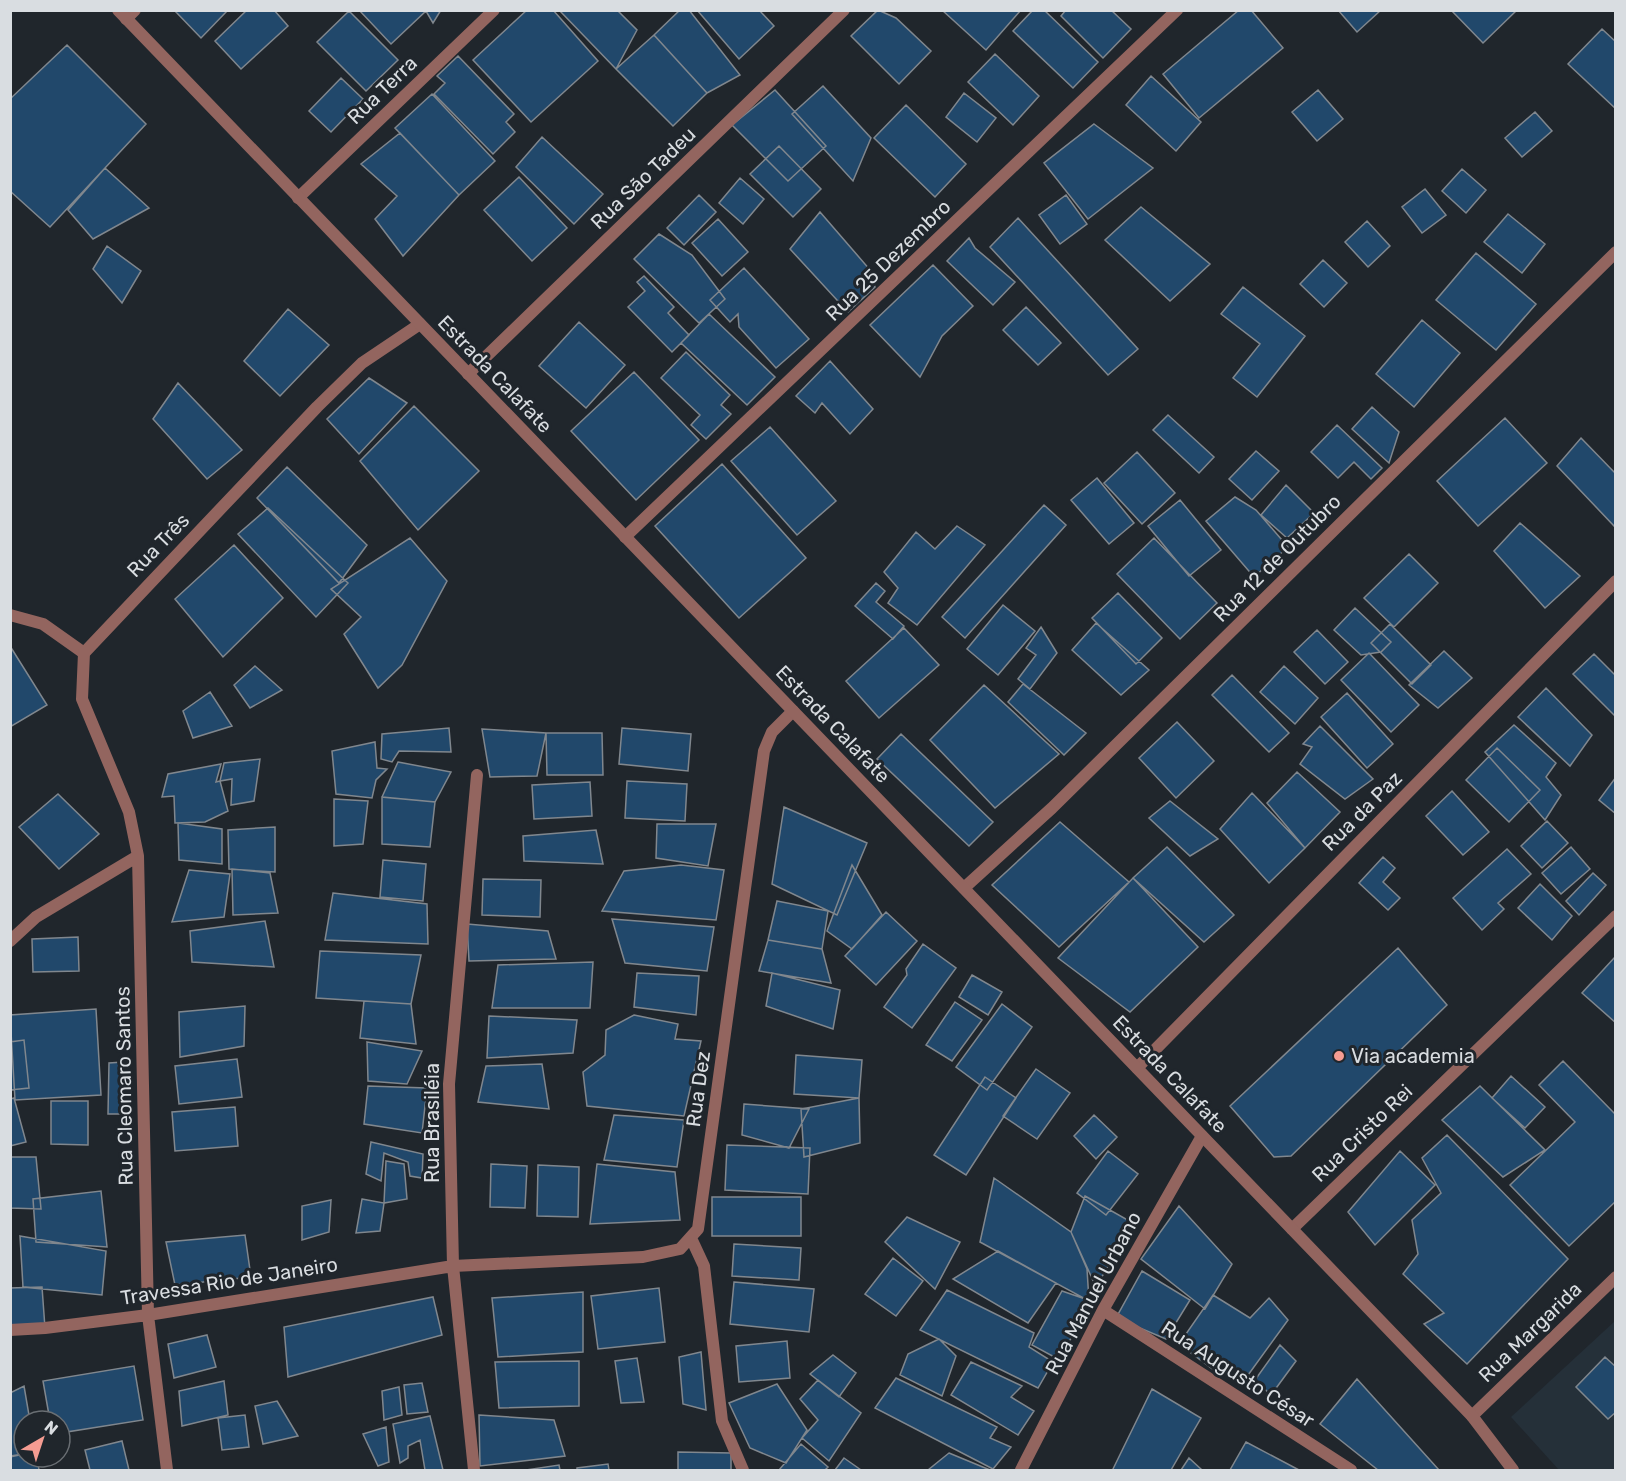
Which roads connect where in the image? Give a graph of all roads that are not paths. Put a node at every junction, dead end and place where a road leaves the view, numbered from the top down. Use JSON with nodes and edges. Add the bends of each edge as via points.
{"nodes":[{"id":1,"x":494,"y":10,"type":"edge"},
{"id":2,"x":844,"y":10,"type":"edge"},
{"id":3,"x":1177,"y":10,"type":"edge"},
{"id":4,"x":126,"y":13,"type":"edge"},
{"id":5,"x":298,"y":198,"type":"junction"},
{"id":6,"x":1616,"y":252,"type":"edge"},
{"id":7,"x":420,"y":324,"type":"junction"},
{"id":8,"x":468,"y":374,"type":"junction"},
{"id":9,"x":625,"y":537,"type":"junction"},
{"id":10,"x":1616,"y":581,"type":"edge"},
{"id":11,"x":10,"y":615,"type":"edge"},
{"id":12,"x":84,"y":653,"type":"junction"},
{"id":13,"x":793,"y":711,"type":"junction"},
{"id":14,"x":477,"y":775,"type":"dead end"},
{"id":15,"x":138,"y":856,"type":"junction"},
{"id":16,"x":964,"y":888,"type":"junction"},
{"id":17,"x":1616,"y":916,"type":"edge"},
{"id":18,"x":10,"y":941,"type":"edge"},
{"id":19,"x":1137,"y":1068,"type":"junction"},
{"id":20,"x":1202,"y":1136,"type":"junction"},
{"id":21,"x":1292,"y":1229,"type":"junction"},
{"id":22,"x":691,"y":1238,"type":"junction"},
{"id":23,"x":453,"y":1266,"type":"junction"},
{"id":24,"x":1616,"y":1277,"type":"edge"},
{"id":25,"x":1103,"y":1310,"type":"junction"},
{"id":26,"x":148,"y":1315,"type":"junction"},
{"id":27,"x":10,"y":1330,"type":"edge"},
{"id":28,"x":1472,"y":1416,"type":"junction"},
{"id":29,"x":167,"y":1470,"type":"edge"},
{"id":30,"x":474,"y":1470,"type":"edge"},
{"id":31,"x":743,"y":1470,"type":"edge"},
{"id":32,"x":1021,"y":1470,"type":"edge"},
{"id":33,"x":1351,"y":1470,"type":"edge"},
{"id":34,"x":1513,"y":1470,"type":"edge"}],
"edges":[{"from":1,"to":5,"type":"street","name":"Rua Terra"},
{"from":2,"to":8,"type":"street","name":"Rua São Tadeu"},
{"from":3,"to":9,"type":"street","name":"Rua 25 Dezembro"},
{"from":4,"to":5,"type":"street","name":"Estrada Calafate"},
{"from":5,"to":7,"type":"street","name":"Estrada Calafate"},
{"from":6,"to":16,"type":"street","name":"Rua 12 de Outubro","via":[[1052,808]]},
{"from":7,"to":8,"type":"street","name":"Estrada Calafate"},
{"from":7,"to":12,"type":"street","name":"Rua Três","via":[[362,363],[324,399]]},
{"from":8,"to":9,"type":"street","name":"Estrada Calafate"},
{"from":9,"to":13,"type":"street","name":"Estrada Calafate"},
{"from":10,"to":19,"type":"street","name":"Rua da Paz"},
{"from":11,"to":12,"type":"street","via":[[43,624]]},
{"from":12,"to":15,"type":"street","via":[[82,699],[129,812]]},
{"from":13,"to":16,"type":"street","name":"Estrada Calafate"},
{"from":13,"to":22,"type":"street","name":"Rua Dez","via":[[772,732],[764,751],[698,1229]]},
{"from":14,"to":23,"type":"street","name":"Rua Brasiléia","via":[[449,1084]]},
{"from":15,"to":18,"type":"street","via":[[36,917]]},
{"from":15,"to":26,"type":"street","name":"Rua Cleomaro Santos"},
{"from":16,"to":19,"type":"street","name":"Estrada Calafate"},
{"from":17,"to":21,"type":"street","name":"Rua Cristo Rei"},
{"from":19,"to":20,"type":"street","name":"Estrada Calafate"},
{"from":20,"to":21,"type":"street","name":"Estrada Calafate"},
{"from":20,"to":25,"type":"street","name":"Rua Manuel Urbano"},
{"from":21,"to":28,"type":"street","name":"Estrada Calafate"},
{"from":22,"to":23,"type":"street","via":[[681,1249],[644,1257]]},
{"from":22,"to":31,"type":"street","via":[[704,1266],[708,1288],[722,1421]]},
{"from":23,"to":26,"type":"street","name":"Travessa Rio de Janeiro"},
{"from":23,"to":30,"type":"street","name":"Rua Brasiléia"},
{"from":24,"to":28,"type":"street","name":"Rua Margarida"},
{"from":25,"to":32,"type":"street","name":"Rua Manuel Urbano"},
{"from":25,"to":33,"type":"street","name":"Rua Augusto César"},
{"from":26,"to":27,"type":"street","name":"Travessa Rio de Janeiro"},
{"from":26,"to":29,"type":"street","name":"Rua Cleomaro Santos"},
{"from":28,"to":34,"type":"street","name":"Estrada Calafate"}]}
